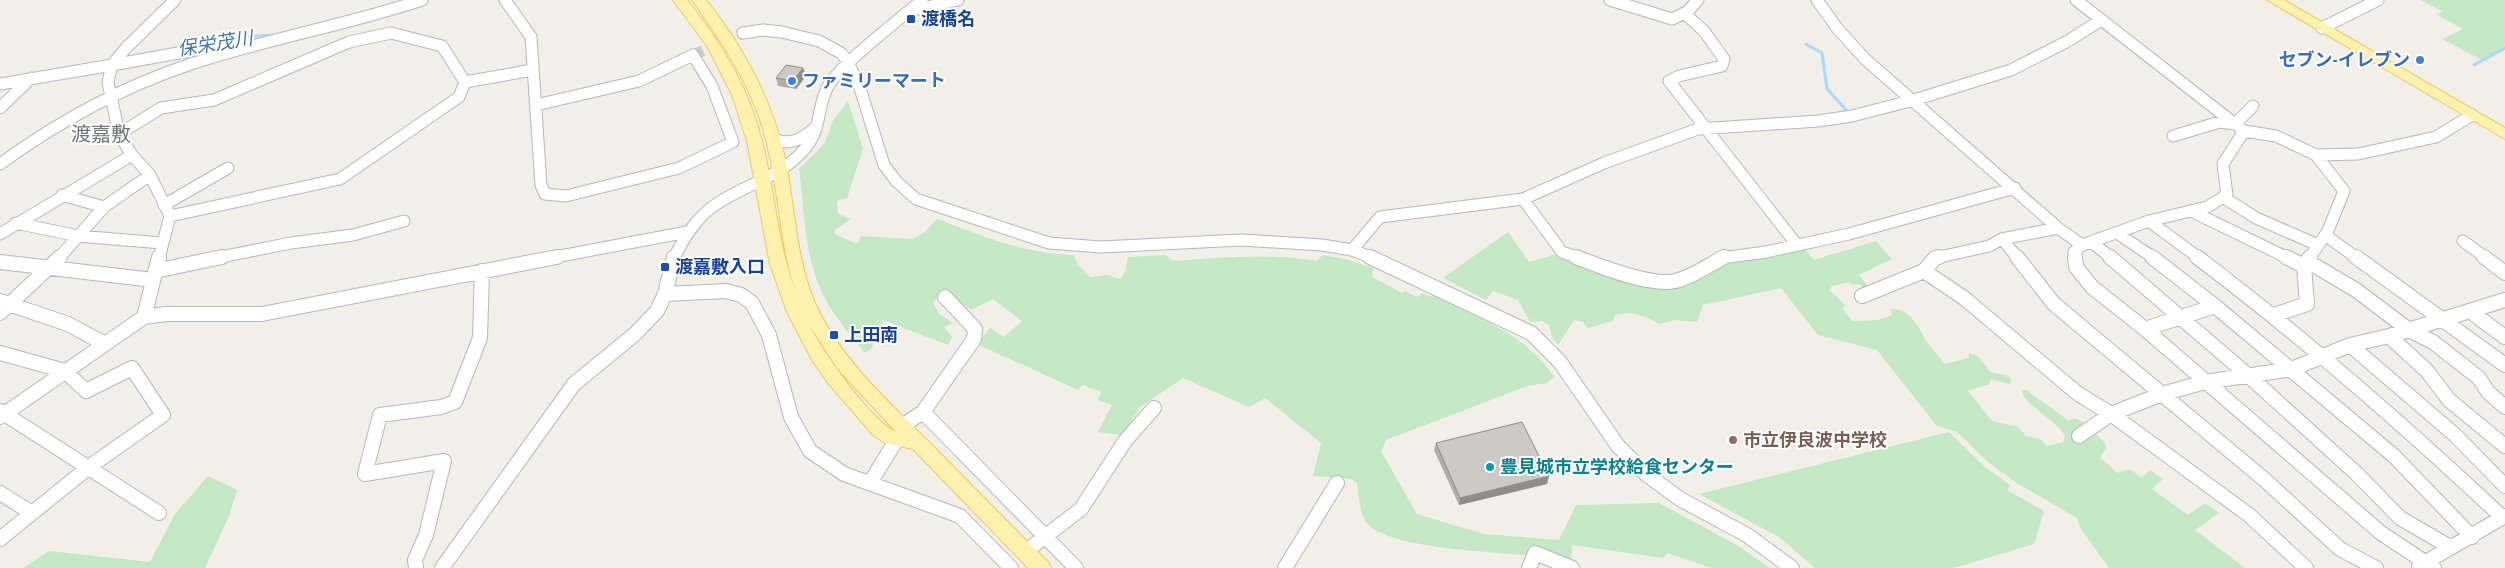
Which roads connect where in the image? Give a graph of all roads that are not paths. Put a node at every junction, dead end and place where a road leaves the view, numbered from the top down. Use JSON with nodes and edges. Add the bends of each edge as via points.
{"nodes":[{"id":1,"x":175,"y":0,"type":"edge"},
{"id":2,"x":422,"y":0,"type":"edge"},
{"id":3,"x":505,"y":0,"type":"edge"},
{"id":4,"x":680,"y":0,"type":"edge"},
{"id":5,"x":699,"y":0,"type":"edge"},
{"id":6,"x":922,"y":0,"type":"edge"},
{"id":7,"x":958,"y":0,"type":"edge"},
{"id":8,"x":1610,"y":0,"type":"edge"},
{"id":9,"x":1698,"y":0,"type":"edge"},
{"id":10,"x":1817,"y":0,"type":"edge"},
{"id":11,"x":2076,"y":0,"type":"edge"},
{"id":12,"x":2274,"y":0,"type":"edge"},
{"id":13,"x":2378,"y":0,"type":"edge"},
{"id":14,"x":907,"y":12,"type":"junction"},
{"id":15,"x":1684,"y":14,"type":"junction"},
{"id":16,"x":2102,"y":20,"type":"junction"},
{"id":17,"x":2322,"y":28,"type":"junction"},
{"id":18,"x":743,"y":33,"type":"tunnel mouth"},
{"id":19,"x":286,"y":38,"type":"junction"},
{"id":20,"x":849,"y":63,"type":"junction"},
{"id":21,"x":112,"y":66,"type":"junction"},
{"id":22,"x":534,"y":70,"type":"junction"},
{"id":23,"x":30,"y":78,"type":"junction"},
{"id":24,"x":465,"y":82,"type":"junction"},
{"id":25,"x":0,"y":84,"type":"edge"},
{"id":26,"x":112,"y":95,"type":"junction"},
{"id":27,"x":1914,"y":100,"type":"junction"},
{"id":28,"x":536,"y":105,"type":"junction"},
{"id":29,"x":2252,"y":106,"type":"dead end"},
{"id":30,"x":0,"y":108,"type":"edge"},
{"id":31,"x":2472,"y":115,"type":"junction"},
{"id":32,"x":819,"y":124,"type":"junction"},
{"id":33,"x":1706,"y":128,"type":"junction"},
{"id":34,"x":2240,"y":128,"type":"junction"},
{"id":35,"x":119,"y":134,"type":"junction"},
{"id":36,"x":2505,"y":134,"type":"edge"},
{"id":37,"x":2172,"y":136,"type":"dead end"},
{"id":38,"x":773,"y":138,"type":"junction"},
{"id":39,"x":132,"y":155,"type":"junction"},
{"id":40,"x":2316,"y":155,"type":"junction"},
{"id":41,"x":0,"y":164,"type":"edge"},
{"id":42,"x":228,"y":168,"type":"dead end"},
{"id":43,"x":779,"y":170,"type":"junction"},
{"id":44,"x":150,"y":175,"type":"junction"},
{"id":45,"x":762,"y":179,"type":"junction"},
{"id":46,"x":2015,"y":188,"type":"junction"},
{"id":47,"x":62,"y":195,"type":"junction"},
{"id":48,"x":2223,"y":197,"type":"junction"},
{"id":49,"x":1523,"y":199,"type":"junction"},
{"id":50,"x":104,"y":208,"type":"junction"},
{"id":51,"x":167,"y":211,"type":"junction"},
{"id":52,"x":2191,"y":211,"type":"junction"},
{"id":53,"x":404,"y":221,"type":"dead end"},
{"id":54,"x":2149,"y":221,"type":"junction"},
{"id":55,"x":16,"y":223,"type":"junction"},
{"id":56,"x":2058,"y":228,"type":"junction"},
{"id":57,"x":687,"y":232,"type":"junction"},
{"id":58,"x":2117,"y":233,"type":"junction"},
{"id":59,"x":0,"y":234,"type":"edge"},
{"id":60,"x":78,"y":236,"type":"junction"},
{"id":61,"x":2002,"y":239,"type":"junction"},
{"id":62,"x":2322,"y":240,"type":"junction"},
{"id":63,"x":162,"y":242,"type":"junction"},
{"id":64,"x":2462,"y":242,"type":"dead end"},
{"id":65,"x":2087,"y":244,"type":"junction"},
{"id":66,"x":1797,"y":245,"type":"junction"},
{"id":67,"x":1352,"y":250,"type":"junction"},
{"id":68,"x":0,"y":262,"type":"edge"},
{"id":69,"x":2306,"y":264,"type":"junction"},
{"id":70,"x":50,"y":268,"type":"junction"},
{"id":71,"x":1924,"y":271,"type":"junction"},
{"id":72,"x":482,"y":272,"type":"junction"},
{"id":73,"x":2505,"y":272,"type":"edge"},
{"id":74,"x":154,"y":276,"type":"junction"},
{"id":75,"x":664,"y":294,"type":"junction"},
{"id":76,"x":1862,"y":296,"type":"dead end"},
{"id":77,"x":945,"y":297,"type":"dead end"},
{"id":78,"x":2505,"y":300,"type":"edge"},
{"id":79,"x":2215,"y":306,"type":"junction"},
{"id":80,"x":3,"y":307,"type":"edge"},
{"id":81,"x":2471,"y":312,"type":"junction"},
{"id":82,"x":2274,"y":315,"type":"junction"},
{"id":83,"x":144,"y":317,"type":"junction"},
{"id":84,"x":2181,"y":318,"type":"junction"},
{"id":85,"x":2442,"y":320,"type":"junction"},
{"id":86,"x":2145,"y":329,"type":"junction"},
{"id":87,"x":2409,"y":330,"type":"junction"},
{"id":88,"x":2389,"y":336,"type":"junction"},
{"id":89,"x":2505,"y":337,"type":"edge"},
{"id":90,"x":105,"y":344,"type":"junction"},
{"id":91,"x":2350,"y":345,"type":"junction"},
{"id":92,"x":0,"y":353,"type":"edge"},
{"id":93,"x":2323,"y":356,"type":"junction"},
{"id":94,"x":2505,"y":365,"type":"edge"},
{"id":95,"x":2292,"y":369,"type":"junction"},
{"id":96,"x":65,"y":371,"type":"junction"},
{"id":97,"x":2250,"y":377,"type":"junction"},
{"id":98,"x":2205,"y":382,"type":"junction"},
{"id":99,"x":2162,"y":394,"type":"junction"},
{"id":100,"x":2505,"y":407,"type":"edge"},
{"id":101,"x":1154,"y":408,"type":"dead end"},
{"id":102,"x":923,"y":412,"type":"junction"},
{"id":103,"x":2,"y":414,"type":"edge"},
{"id":104,"x":2111,"y":414,"type":"junction"},
{"id":105,"x":899,"y":433,"type":"junction"},
{"id":106,"x":2079,"y":436,"type":"dead end"},
{"id":107,"x":2505,"y":446,"type":"edge"},
{"id":108,"x":89,"y":467,"type":"junction"},
{"id":109,"x":870,"y":483,"type":"junction"},
{"id":110,"x":1337,"y":484,"type":"dead end"},
{"id":111,"x":2505,"y":486,"type":"edge"},
{"id":112,"x":0,"y":493,"type":"edge"},
{"id":113,"x":32,"y":513,"type":"junction"},
{"id":114,"x":159,"y":513,"type":"dead end"},
{"id":115,"x":2504,"y":516,"type":"edge"},
{"id":116,"x":2472,"y":537,"type":"junction"},
{"id":117,"x":1044,"y":538,"type":"junction"},
{"id":118,"x":0,"y":539,"type":"edge"},
{"id":119,"x":2450,"y":547,"type":"junction"},
{"id":120,"x":1025,"y":552,"type":"junction"},
{"id":121,"x":2425,"y":566,"type":"edge"},
{"id":122,"x":416,"y":568,"type":"edge"},
{"id":123,"x":442,"y":568,"type":"edge"},
{"id":124,"x":1011,"y":568,"type":"edge"},
{"id":125,"x":1041,"y":568,"type":"edge"},
{"id":126,"x":1076,"y":568,"type":"edge"},
{"id":127,"x":1285,"y":568,"type":"edge"},
{"id":128,"x":1529,"y":568,"type":"edge"},
{"id":129,"x":1572,"y":568,"type":"edge"},
{"id":130,"x":1792,"y":568,"type":"edge"},
{"id":131,"x":2306,"y":568,"type":"edge"},
{"id":132,"x":2376,"y":568,"type":"edge"}],
"edges":[{"from":1,"to":21,"type":"street"},
{"from":2,"to":19,"type":"street"},
{"from":3,"to":22,"type":"street","via":[[531,37]]},
{"from":4,"to":45,"type":"main road","via":[[715,46],[732,78],[753,133]]},
{"from":5,"to":38,"type":"main road","via":[[741,60],[758,94]]},
{"from":6,"to":14,"type":"street"},
{"from":7,"to":14,"type":"street"},
{"from":8,"to":15,"type":"street","via":[[1672,19]]},
{"from":9,"to":15,"type":"street"},
{"from":10,"to":27,"type":"street","via":[[1865,59]]},
{"from":11,"to":16,"type":"street"},
{"from":12,"to":17,"type":"main road"},
{"from":13,"to":17,"type":"street"},
{"from":14,"to":20,"type":"street"},
{"from":15,"to":33,"type":"street","via":[[1704,31],[1724,59],[1722,66],[1669,81]]},
{"from":16,"to":27,"type":"street","via":[[2011,70]]},
{"from":16,"to":34,"type":"street"},
{"from":17,"to":31,"type":"main road"},
{"from":18,"to":20,"type":"street","via":[[771,29],[808,38],[834,49]]},
{"from":19,"to":21,"type":"street","via":[[281,34]]},
{"from":19,"to":26,"type":"street","via":[[219,55]]},
{"from":20,"to":32,"type":"street","via":[[823,96]]},
{"from":20,"to":67,"type":"street","via":[[882,160],[898,185],[916,199],[1049,243],[1101,247],[1242,240]]},
{"from":21,"to":23,"type":"street"},
{"from":21,"to":26,"type":"street","via":[[108,82]]},
{"from":22,"to":24,"type":"street"},
{"from":22,"to":28,"type":"street"},
{"from":23,"to":25,"type":"street"},
{"from":23,"to":30,"type":"street"},
{"from":24,"to":35,"type":"street","via":[[442,46],[391,33],[349,42],[267,80],[214,100],[161,108]]},
{"from":24,"to":51,"type":"street","via":[[459,97],[340,178]]},
{"from":26,"to":35,"type":"street"},
{"from":26,"to":41,"type":"street","via":[[63,121]]},
{"from":27,"to":33,"type":"street","via":[[1818,121]]},
{"from":27,"to":46,"type":"street"},
{"from":28,"to":28,"type":"street","via":[[541,185],[546,194],[566,196],[680,168],[733,142],[707,74],[693,55],[640,81]]},
{"from":29,"to":34,"type":"street"},
{"from":31,"to":36,"type":"main road"},
{"from":31,"to":40,"type":"street","via":[[2436,136],[2358,154]]},
{"from":32,"to":38,"type":"street","via":[[798,141],[782,142]]},
{"from":32,"to":43,"type":"street","via":[[806,147]]},
{"from":33,"to":49,"type":"street","via":[[1604,163]]},
{"from":33,"to":66,"type":"street"},
{"from":34,"to":37,"type":"street","via":[[2220,122]]},
{"from":34,"to":40,"type":"street","via":[[2276,136]]},
{"from":34,"to":48,"type":"street","via":[[2223,164],[2227,195]]},
{"from":35,"to":39,"type":"street"},
{"from":38,"to":43,"type":"main road"},
{"from":39,"to":44,"type":"street"},
{"from":39,"to":47,"type":"street"},
{"from":40,"to":62,"type":"street","via":[[2344,191]]},
{"from":42,"to":51,"type":"street"},
{"from":43,"to":45,"type":"street"},
{"from":43,"to":105,"type":"main road","via":[[795,261],[808,303],[850,370]]},
{"from":44,"to":50,"type":"street"},
{"from":44,"to":51,"type":"street"},
{"from":45,"to":57,"type":"street","via":[[714,205]]},
{"from":45,"to":105,"type":"main road","via":[[778,265],[802,330],[848,396],[887,437]]},
{"from":46,"to":56,"type":"street"},
{"from":46,"to":66,"type":"street","via":[[1849,234]]},
{"from":47,"to":50,"type":"street"},
{"from":47,"to":55,"type":"street"},
{"from":48,"to":52,"type":"street"},
{"from":48,"to":62,"type":"street","via":[[2256,217]]},
{"from":49,"to":66,"type":"street","via":[[1562,252],[1655,281],[1678,281],[1724,257]]},
{"from":49,"to":67,"type":"street","via":[[1380,218]]},
{"from":50,"to":60,"type":"street"},
{"from":51,"to":63,"type":"street"},
{"from":52,"to":54,"type":"street"},
{"from":52,"to":69,"type":"street"},
{"from":53,"to":74,"type":"street","via":[[353,235],[291,244]]},
{"from":54,"to":58,"type":"street"},
{"from":54,"to":82,"type":"street"},
{"from":55,"to":59,"type":"street"},
{"from":55,"to":60,"type":"street"},
{"from":56,"to":61,"type":"street"},
{"from":56,"to":65,"type":"street"},
{"from":57,"to":72,"type":"street"},
{"from":57,"to":75,"type":"street","via":[[672,262]]},
{"from":58,"to":65,"type":"street"},
{"from":58,"to":79,"type":"street"},
{"from":60,"to":63,"type":"street"},
{"from":60,"to":70,"type":"street"},
{"from":61,"to":71,"type":"street","via":[[1989,246],[1936,258]]},
{"from":61,"to":99,"type":"street","via":[[2054,304]]},
{"from":62,"to":69,"type":"street"},
{"from":62,"to":85,"type":"street"},
{"from":63,"to":74,"type":"street"},
{"from":64,"to":73,"type":"street"},
{"from":65,"to":84,"type":"street"},
{"from":65,"to":86,"type":"street","via":[[2074,252],[2076,268],[2092,287]]},
{"from":67,"to":130,"type":"street","via":[[1392,266],[1531,334],[1560,362],[1618,446],[1646,474],[1680,499],[1747,535]]},
{"from":68,"to":70,"type":"street"},
{"from":69,"to":82,"type":"street","via":[[2306,304]]},
{"from":69,"to":87,"type":"street","via":[[2356,290]]},
{"from":70,"to":74,"type":"street"},
{"from":70,"to":80,"type":"street"},
{"from":71,"to":76,"type":"street"},
{"from":71,"to":104,"type":"street","via":[[1964,298],[2077,393]]},
{"from":72,"to":83,"type":"street","via":[[262,314]]},
{"from":72,"to":122,"type":"street","via":[[480,338],[455,402],[441,407],[380,415],[366,474],[444,461],[426,535],[415,560]]},
{"from":74,"to":83,"type":"street"},
{"from":75,"to":109,"type":"street","via":[[726,291],[741,295],[752,303],[769,335],[791,417],[810,451],[844,474]]},
{"from":75,"to":123,"type":"street","via":[[656,311],[635,334],[574,384]]},
{"from":77,"to":102,"type":"street","via":[[975,329],[974,339]]},
{"from":78,"to":81,"type":"street"},
{"from":79,"to":84,"type":"street"},
{"from":79,"to":95,"type":"street"},
{"from":80,"to":90,"type":"street","via":[[68,324]]},
{"from":81,"to":85,"type":"street"},
{"from":81,"to":89,"type":"street"},
{"from":82,"to":93,"type":"street"},
{"from":83,"to":90,"type":"street"},
{"from":84,"to":86,"type":"street"},
{"from":84,"to":97,"type":"street"},
{"from":85,"to":87,"type":"street"},
{"from":85,"to":94,"type":"street"},
{"from":86,"to":98,"type":"street"},
{"from":87,"to":88,"type":"street"},
{"from":87,"to":100,"type":"street","via":[[2433,342],[2479,378],[2488,392]]},
{"from":88,"to":91,"type":"street"},
{"from":88,"to":107,"type":"street","via":[[2427,371],[2450,400]]},
{"from":90,"to":96,"type":"street"},
{"from":91,"to":93,"type":"street"},
{"from":91,"to":111,"type":"street","via":[[2455,435]]},
{"from":92,"to":96,"type":"street"},
{"from":93,"to":95,"type":"street"},
{"from":93,"to":115,"type":"street"},
{"from":95,"to":97,"type":"street"},
{"from":95,"to":116,"type":"street","via":[[2394,456]]},
{"from":96,"to":103,"type":"street"},
{"from":96,"to":108,"type":"street","via":[[86,391],[132,368],[163,415]]},
{"from":97,"to":98,"type":"street"},
{"from":97,"to":119,"type":"street","via":[[2357,474],[2400,518]]},
{"from":98,"to":99,"type":"street"},
{"from":98,"to":121,"type":"street","via":[[2381,534]]},
{"from":99,"to":104,"type":"street"},
{"from":99,"to":132,"type":"street","via":[[2265,480],[2340,549]]},
{"from":101,"to":117,"type":"street","via":[[1125,441],[1081,508]]},
{"from":102,"to":105,"type":"street"},
{"from":102,"to":117,"type":"street"},
{"from":103,"to":108,"type":"street"},
{"from":104,"to":106,"type":"street"},
{"from":104,"to":131,"type":"street","via":[[2249,515]]},
{"from":105,"to":109,"type":"street"},
{"from":105,"to":120,"type":"main road","via":[[918,443]]},
{"from":108,"to":113,"type":"street"},
{"from":108,"to":114,"type":"street"},
{"from":109,"to":124,"type":"street","via":[[960,516]]},
{"from":110,"to":127,"type":"street"},
{"from":112,"to":113,"type":"street"},
{"from":113,"to":118,"type":"street"},
{"from":115,"to":116,"type":"street"},
{"from":116,"to":119,"type":"street"},
{"from":117,"to":120,"type":"street"},
{"from":117,"to":126,"type":"street"},
{"from":119,"to":121,"type":"street"},
{"from":120,"to":125,"type":"main road"},
{"from":128,"to":129,"type":"street","via":[[1535,553]]}]}
